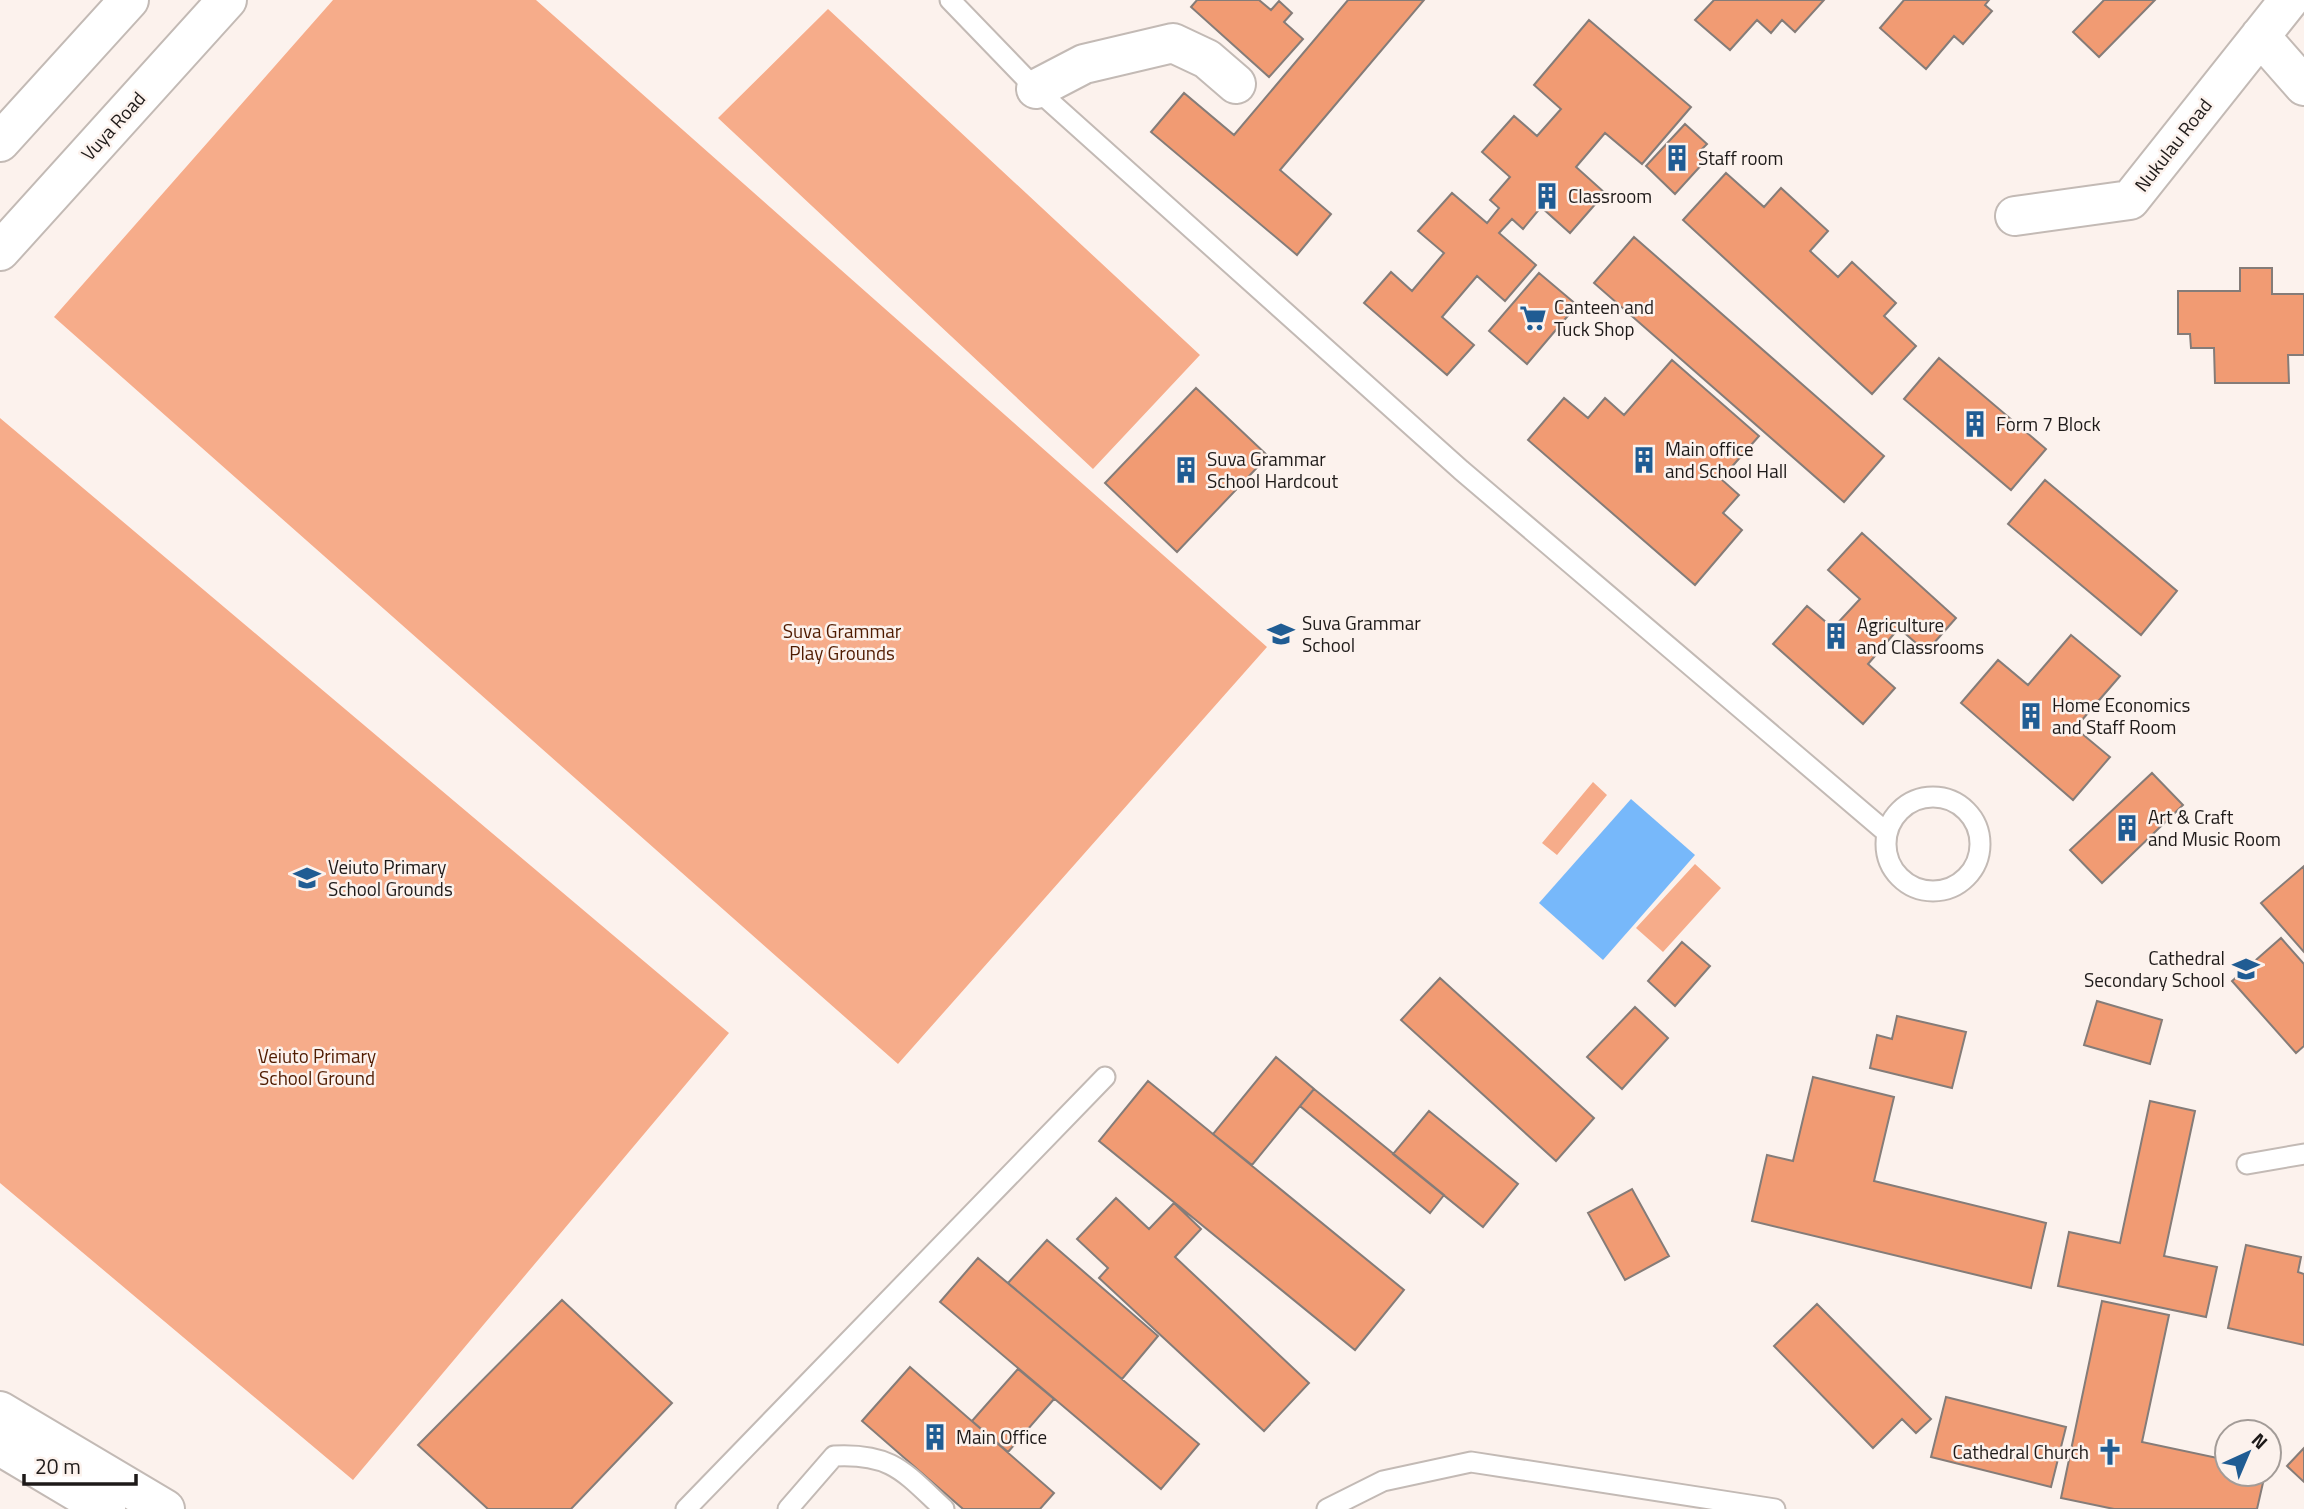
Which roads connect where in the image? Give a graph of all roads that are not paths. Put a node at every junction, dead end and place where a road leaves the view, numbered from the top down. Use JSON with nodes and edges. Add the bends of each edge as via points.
{"nodes":[{"id":1,"x":129,"y":0,"type":"edge"},
{"id":2,"x":227,"y":0,"type":"edge"},
{"id":3,"x":950,"y":0,"type":"edge"},
{"id":4,"x":2289,"y":0,"type":"edge"},
{"id":5,"x":2260,"y":36,"type":"junction"},
{"id":6,"x":1236,"y":84,"type":"dead end"},
{"id":7,"x":2304,"y":86,"type":"edge"},
{"id":8,"x":1037,"y":89,"type":"junction"},
{"id":9,"x":0,"y":142,"type":"edge"},
{"id":10,"x":2015,"y":216,"type":"dead end"},
{"id":11,"x":0,"y":251,"type":"edge"},
{"id":12,"x":1886,"y":832,"type":"junction"},
{"id":13,"x":1105,"y":1077,"type":"dead end"},
{"id":14,"x":2304,"y":1154,"type":"edge"},
{"id":15,"x":2247,"y":1164,"type":"dead end"},
{"id":16,"x":0,"y":1411,"type":"edge"},
{"id":17,"x":0,"y":1447,"type":"edge"},
{"id":18,"x":106,"y":1509,"type":"edge"},
{"id":19,"x":165,"y":1509,"type":"edge"},
{"id":20,"x":686,"y":1509,"type":"edge"},
{"id":21,"x":788,"y":1509,"type":"edge"},
{"id":22,"x":944,"y":1509,"type":"edge"},
{"id":23,"x":1327,"y":1509,"type":"edge"},
{"id":24,"x":1774,"y":1509,"type":"edge"}],
"edges":[{"from":1,"to":9,"type":"main road"},
{"from":2,"to":11,"type":"main road","name":"Vuya Road"},
{"from":3,"to":8,"type":"lane"},
{"from":4,"to":5,"type":"main road","name":"Nukulau Road"},
{"from":5,"to":7,"type":"main road"},
{"from":5,"to":10,"type":"main road","name":"Nukulau Road","via":[[2130,200]]},
{"from":6,"to":8,"type":"main road","via":[[1207,59],[1172,43],[1084,64]]},
{"from":8,"to":12,"type":"lane","via":[[1461,470]]},
{"from":12,"to":12,"type":"lane","via":[[1887,862],[1907,886],[1936,893],[1964,882],[1980,856],[1978,827],[1958,803],[1929,796],[1901,807]]},
{"from":13,"to":20,"type":"lane"},
{"from":14,"to":15,"type":"lane"},
{"from":16,"to":19,"type":"main road"},
{"from":17,"to":18,"type":"main road"},
{"from":21,"to":22,"type":"lane","via":[[834,1456],[857,1455],[887,1460]]},
{"from":23,"to":24,"type":"lane","via":[[1383,1481],[1471,1462]]}]}
